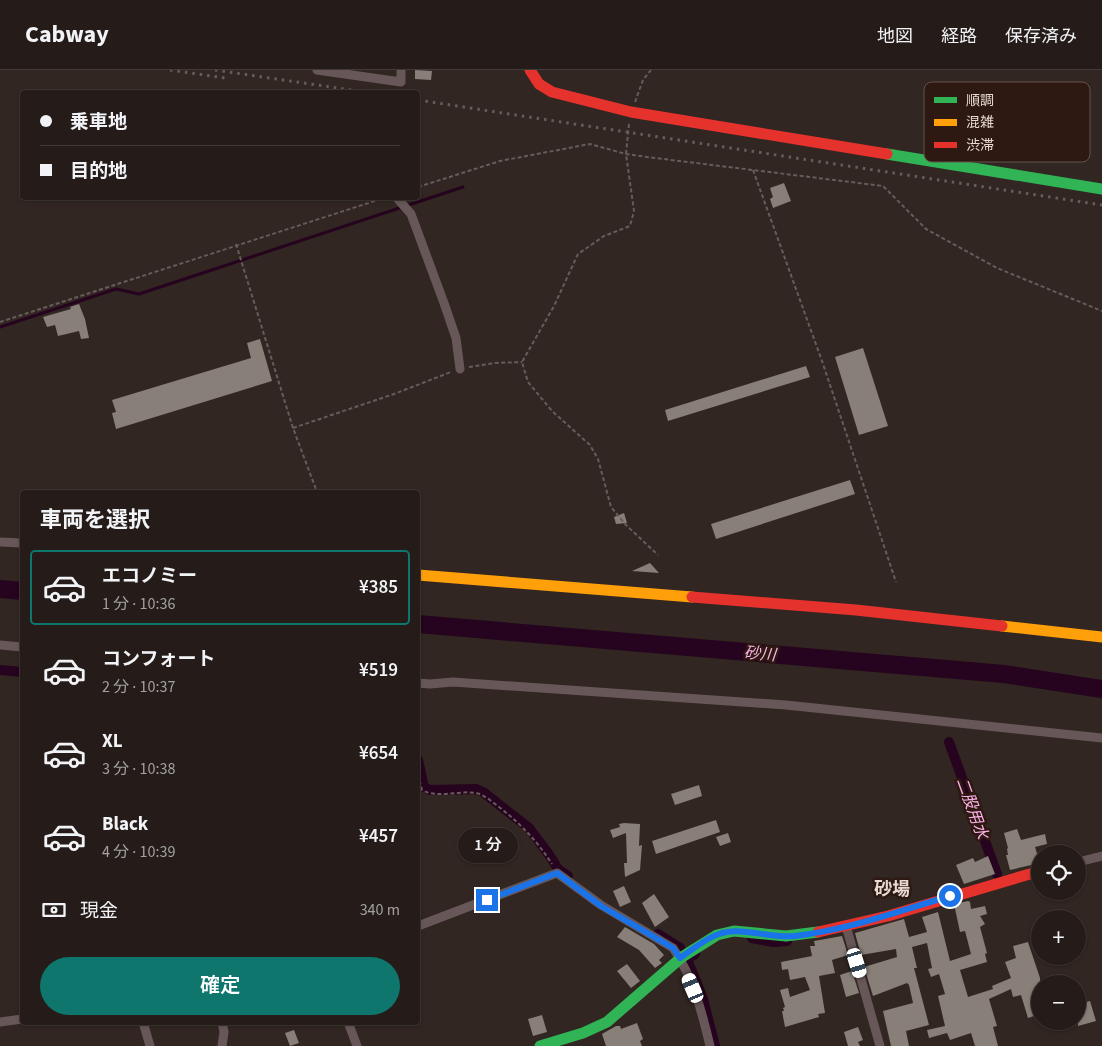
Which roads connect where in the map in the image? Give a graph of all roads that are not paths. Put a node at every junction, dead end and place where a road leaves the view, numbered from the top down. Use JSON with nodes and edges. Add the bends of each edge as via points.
{"nodes":[{"id":1,"x":317,"y":70,"type":"edge"},
{"id":2,"x":401,"y":70,"type":"edge"},
{"id":3,"x":530,"y":70,"type":"edge"},
{"id":4,"x":346,"y":72,"type":"edge"},
{"id":5,"x":924,"y":160,"type":"edge"},
{"id":6,"x":937,"y":162,"type":"edge"},
{"id":7,"x":1102,"y":189,"type":"edge"},
{"id":8,"x":400,"y":200,"type":"edge"},
{"id":9,"x":460,"y":368,"type":"road end"},
{"id":10,"x":0,"y":542,"type":"edge"},
{"id":11,"x":20,"y":543,"type":"edge"},
{"id":12,"x":420,"y":575,"type":"edge"},
{"id":13,"x":1102,"y":637,"type":"edge"},
{"id":14,"x":0,"y":645,"type":"edge"},
{"id":15,"x":20,"y":647,"type":"edge"},
{"id":16,"x":420,"y":683,"type":"edge"},
{"id":17,"x":1102,"y":738,"type":"edge"},
{"id":18,"x":1102,"y":856,"type":"edge"},
{"id":19,"x":1086,"y":860,"type":"edge"},
{"id":20,"x":1031,"y":873,"type":"edge"},
{"id":21,"x":420,"y":925,"type":"edge"},
{"id":22,"x":846,"y":926,"type":"junction"},
{"id":23,"x":680,"y":958,"type":"junction"},
{"id":24,"x":20,"y":1018,"type":"edge"},
{"id":25,"x":0,"y":1022,"type":"edge"},
{"id":26,"x":144,"y":1025,"type":"edge"},
{"id":27,"x":223,"y":1025,"type":"edge"},
{"id":28,"x":349,"y":1025,"type":"edge"},
{"id":29,"x":150,"y":1046,"type":"edge"},
{"id":30,"x":222,"y":1046,"type":"edge"},
{"id":31,"x":357,"y":1046,"type":"edge"},
{"id":32,"x":540,"y":1046,"type":"edge"},
{"id":33,"x":710,"y":1046,"type":"edge"},
{"id":34,"x":880,"y":1046,"type":"edge"}],
"edges":[{"from":1,"to":4,"type":"street"},
{"from":2,"to":4,"type":"street","via":[[401,82]]},
{"from":3,"to":5,"type":"street","via":[[539,84],[552,92],[631,112]]},
{"from":6,"to":7,"type":"street"},
{"from":8,"to":9,"type":"street","via":[[410,214],[444,303],[456,338]]},
{"from":10,"to":11,"type":"street"},
{"from":12,"to":13,"type":"street","via":[[856,610]]},
{"from":14,"to":15,"type":"street"},
{"from":16,"to":17,"type":"street","via":[[453,682],[786,705]]},
{"from":18,"to":19,"type":"street"},
{"from":20,"to":22,"type":"street"},
{"from":21,"to":23,"type":"street","via":[[557,873],[601,906],[673,948]]},
{"from":22,"to":23,"type":"street","via":[[794,936],[733,931],[718,934]]},
{"from":22,"to":34,"type":"street"},
{"from":23,"to":32,"type":"street","via":[[608,1021],[592,1030]]},
{"from":23,"to":33,"type":"street","via":[[699,1003]]},
{"from":24,"to":25,"type":"street"},
{"from":26,"to":29,"type":"street"},
{"from":27,"to":30,"type":"street"},
{"from":28,"to":31,"type":"street"}]}
